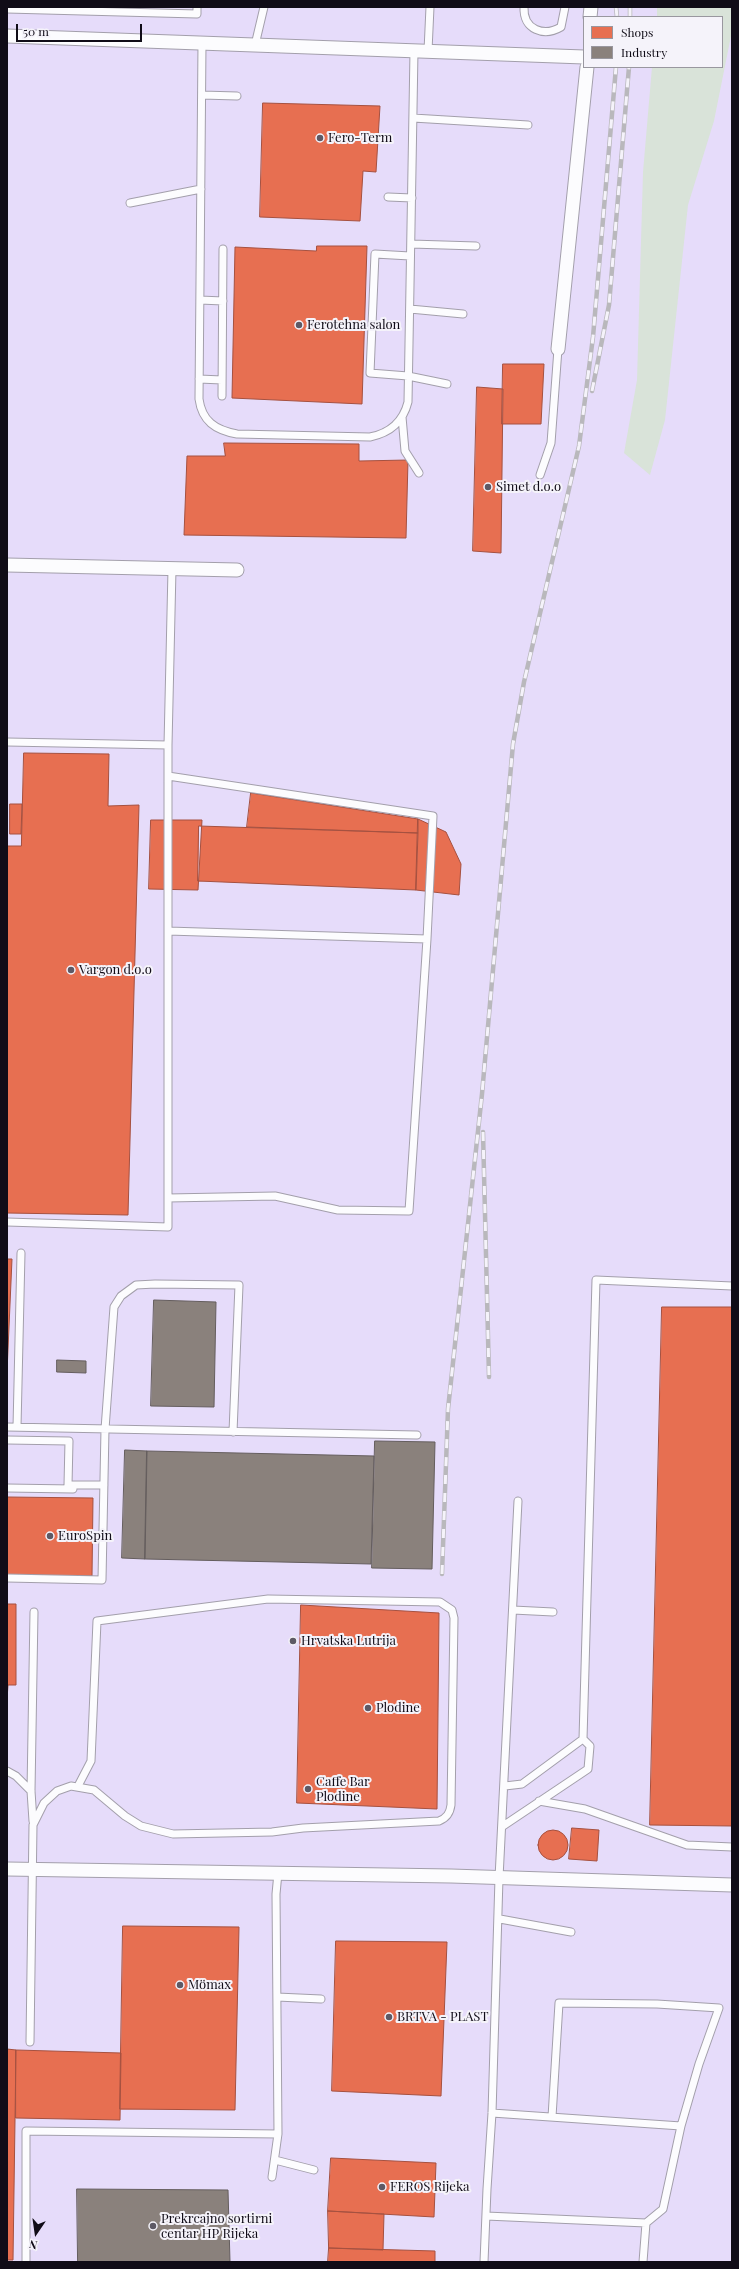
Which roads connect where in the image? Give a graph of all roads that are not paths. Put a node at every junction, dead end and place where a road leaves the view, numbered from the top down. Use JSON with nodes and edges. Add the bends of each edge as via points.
{"nodes":[{"id":1,"x":197,"y":7,"type":"edge"},
{"id":2,"x":264,"y":7,"type":"edge"},
{"id":3,"x":430,"y":7,"type":"edge"},
{"id":4,"x":524,"y":7,"type":"edge"},
{"id":5,"x":565,"y":7,"type":"edge"},
{"id":6,"x":7,"y":9,"type":"edge"},
{"id":7,"x":7,"y":36,"type":"edge"},
{"id":8,"x":202,"y":43,"type":"junction"},
{"id":9,"x":255,"y":45,"type":"junction"},
{"id":10,"x":414,"y":50,"type":"junction"},
{"id":11,"x":428,"y":51,"type":"junction"},
{"id":12,"x":583,"y":57,"type":"edge"},
{"id":13,"x":587,"y":68,"type":"edge"},
{"id":14,"x":202,"y":95,"type":"junction"},
{"id":15,"x":237,"y":96,"type":"dead end"},
{"id":16,"x":413,"y":118,"type":"junction"},
{"id":17,"x":528,"y":125,"type":"dead end"},
{"id":18,"x":201,"y":189,"type":"junction"},
{"id":19,"x":388,"y":197,"type":"dead end"},
{"id":20,"x":412,"y":198,"type":"junction"},
{"id":21,"x":130,"y":203,"type":"dead end"},
{"id":22,"x":411,"y":244,"type":"junction"},
{"id":23,"x":476,"y":246,"type":"dead end"},
{"id":24,"x":223,"y":249,"type":"dead end"},
{"id":25,"x":410,"y":256,"type":"junction"},
{"id":26,"x":200,"y":300,"type":"junction"},
{"id":27,"x":223,"y":301,"type":"junction"},
{"id":28,"x":410,"y":309,"type":"junction"},
{"id":29,"x":463,"y":314,"type":"dead end"},
{"id":30,"x":558,"y":349,"type":"joint"},
{"id":31,"x":408,"y":376,"type":"junction"},
{"id":32,"x":199,"y":379,"type":"junction"},
{"id":33,"x":222,"y":380,"type":"junction"},
{"id":34,"x":447,"y":384,"type":"dead end"},
{"id":35,"x":222,"y":396,"type":"dead end"},
{"id":36,"x":402,"y":417,"type":"junction"},
{"id":37,"x":419,"y":473,"type":"dead end"},
{"id":38,"x":540,"y":475,"type":"dead end"},
{"id":39,"x":7,"y":565,"type":"edge"},
{"id":40,"x":172,"y":569,"type":"junction"},
{"id":41,"x":237,"y":570,"type":"dead end"},
{"id":42,"x":7,"y":742,"type":"edge"},
{"id":43,"x":168,"y":745,"type":"junction"},
{"id":44,"x":168,"y":776,"type":"junction"},
{"id":45,"x":168,"y":931,"type":"junction"},
{"id":46,"x":427,"y":939,"type":"junction"},
{"id":47,"x":168,"y":1198,"type":"junction"},
{"id":48,"x":7,"y":1222,"type":"edge"},
{"id":49,"x":21,"y":1253,"type":"dead end"},
{"id":50,"x":732,"y":1286,"type":"edge"},
{"id":51,"x":7,"y":1427,"type":"edge"},
{"id":52,"x":17,"y":1427,"type":"junction"},
{"id":53,"x":105,"y":1429,"type":"junction"},
{"id":54,"x":233,"y":1432,"type":"junction"},
{"id":55,"x":417,"y":1435,"type":"dead end"},
{"id":56,"x":7,"y":1440,"type":"edge"},
{"id":57,"x":104,"y":1487,"type":"junction"},
{"id":58,"x":7,"y":1488,"type":"edge"},
{"id":59,"x":518,"y":1501,"type":"dead end"},
{"id":60,"x":7,"y":1578,"type":"edge"},
{"id":61,"x":513,"y":1610,"type":"junction"},
{"id":62,"x":34,"y":1612,"type":"dead end"},
{"id":63,"x":553,"y":1612,"type":"dead end"},
{"id":64,"x":583,"y":1739,"type":"junction"},
{"id":65,"x":7,"y":1771,"type":"edge"},
{"id":66,"x":78,"y":1786,"type":"junction"},
{"id":67,"x":505,"y":1786,"type":"junction"},
{"id":68,"x":31,"y":1791,"type":"junction"},
{"id":69,"x":539,"y":1801,"type":"junction"},
{"id":70,"x":33,"y":1825,"type":"junction"},
{"id":71,"x":503,"y":1826,"type":"junction"},
{"id":72,"x":732,"y":1847,"type":"edge"},
{"id":73,"x":7,"y":1869,"type":"edge"},
{"id":74,"x":33,"y":1869,"type":"junction"},
{"id":75,"x":278,"y":1872,"type":"junction"},
{"id":76,"x":499,"y":1878,"type":"junction"},
{"id":77,"x":732,"y":1885,"type":"edge"},
{"id":78,"x":500,"y":1919,"type":"junction"},
{"id":79,"x":571,"y":1932,"type":"dead end"},
{"id":80,"x":277,"y":1997,"type":"junction"},
{"id":81,"x":321,"y":1999,"type":"dead end"},
{"id":82,"x":30,"y":2042,"type":"dead end"},
{"id":83,"x":492,"y":2113,"type":"junction"},
{"id":84,"x":552,"y":2117,"type":"junction"},
{"id":85,"x":681,"y":2126,"type":"junction"},
{"id":86,"x":278,"y":2134,"type":"junction"},
{"id":87,"x":275,"y":2160,"type":"junction"},
{"id":88,"x":314,"y":2170,"type":"dead end"},
{"id":89,"x":272,"y":2177,"type":"dead end"},
{"id":90,"x":486,"y":2216,"type":"junction"},
{"id":91,"x":646,"y":2223,"type":"junction"},
{"id":92,"x":26,"y":2262,"type":"edge"},
{"id":93,"x":484,"y":2262,"type":"edge"},
{"id":94,"x":643,"y":2262,"type":"edge"}],
"edges":[{"from":1,"to":6,"type":"lane","via":[[197,14]]},
{"from":2,"to":9,"type":"lane"},
{"from":3,"to":11,"type":"lane"},
{"from":4,"to":5,"type":"lane","via":[[527,22],[535,29],[546,32],[561,27]]},
{"from":7,"to":8,"type":"street"},
{"from":8,"to":9,"type":"street"},
{"from":8,"to":14,"type":"lane"},
{"from":9,"to":10,"type":"street"},
{"from":10,"to":11,"type":"street"},
{"from":10,"to":16,"type":"lane"},
{"from":11,"to":12,"type":"street"},
{"from":13,"to":30,"type":"street"},
{"from":14,"to":15,"type":"lane"},
{"from":14,"to":18,"type":"lane"},
{"from":16,"to":17,"type":"lane"},
{"from":16,"to":20,"type":"lane"},
{"from":18,"to":21,"type":"lane"},
{"from":18,"to":26,"type":"lane"},
{"from":19,"to":20,"type":"lane"},
{"from":20,"to":22,"type":"lane"},
{"from":22,"to":23,"type":"lane"},
{"from":22,"to":25,"type":"lane"},
{"from":24,"to":27,"type":"lane"},
{"from":25,"to":28,"type":"lane"},
{"from":25,"to":31,"type":"lane","via":[[375,254],[370,373]]},
{"from":26,"to":27,"type":"lane"},
{"from":26,"to":32,"type":"lane"},
{"from":27,"to":33,"type":"lane"},
{"from":28,"to":29,"type":"lane"},
{"from":28,"to":31,"type":"lane"},
{"from":30,"to":38,"type":"lane","via":[[551,443]]},
{"from":31,"to":34,"type":"lane"},
{"from":31,"to":36,"type":"lane","via":[[408,402]]},
{"from":32,"to":33,"type":"lane"},
{"from":32,"to":36,"type":"lane","via":[[200,410],[213,427],[224,432],[370,437],[391,429]]},
{"from":33,"to":35,"type":"lane"},
{"from":36,"to":37,"type":"lane","via":[[405,451]]},
{"from":39,"to":40,"type":"street"},
{"from":40,"to":41,"type":"street"},
{"from":40,"to":43,"type":"lane"},
{"from":42,"to":43,"type":"lane"},
{"from":43,"to":44,"type":"lane"},
{"from":44,"to":45,"type":"lane"},
{"from":44,"to":46,"type":"lane","via":[[432,816]]},
{"from":45,"to":46,"type":"lane"},
{"from":45,"to":47,"type":"lane"},
{"from":46,"to":47,"type":"lane","via":[[409,1211],[338,1210],[275,1196]]},
{"from":47,"to":48,"type":"lane","via":[[168,1226]]},
{"from":49,"to":52,"type":"lane"},
{"from":50,"to":64,"type":"lane","via":[[596,1280]]},
{"from":51,"to":52,"type":"lane"},
{"from":52,"to":53,"type":"lane"},
{"from":53,"to":54,"type":"lane"},
{"from":53,"to":54,"type":"lane","via":[[113,1314],[121,1296],[129,1288],[143,1284],[239,1285]]},
{"from":53,"to":57,"type":"lane"},
{"from":54,"to":55,"type":"lane"},
{"from":56,"to":57,"type":"lane","via":[[69,1441],[68,1485]]},
{"from":57,"to":58,"type":"lane"},
{"from":57,"to":60,"type":"lane","via":[[102,1580]]},
{"from":59,"to":61,"type":"lane"},
{"from":61,"to":63,"type":"lane"},
{"from":61,"to":67,"type":"lane"},
{"from":62,"to":68,"type":"lane"},
{"from":64,"to":67,"type":"lane","via":[[522,1784]]},
{"from":64,"to":69,"type":"lane","via":[[590,1746],[588,1770]]},
{"from":65,"to":68,"type":"lane"},
{"from":66,"to":66,"type":"lane","via":[[91,1761],[96,1621],[268,1599],[440,1602],[452,1610],[454,1618],[451,1805],[444,1819],[272,1832],[173,1834],[141,1826],[94,1790]]},
{"from":66,"to":70,"type":"lane","via":[[64,1788],[50,1796],[39,1810]]},
{"from":67,"to":71,"type":"lane"},
{"from":68,"to":70,"type":"lane"},
{"from":69,"to":71,"type":"lane"},
{"from":69,"to":72,"type":"lane","via":[[585,1809],[687,1845]]},
{"from":70,"to":74,"type":"lane"},
{"from":71,"to":76,"type":"lane"},
{"from":73,"to":74,"type":"street"},
{"from":74,"to":75,"type":"street"},
{"from":74,"to":82,"type":"lane"},
{"from":75,"to":76,"type":"street"},
{"from":75,"to":80,"type":"lane"},
{"from":76,"to":77,"type":"street"},
{"from":76,"to":78,"type":"lane"},
{"from":78,"to":79,"type":"lane","via":[[532,1927]]},
{"from":78,"to":83,"type":"lane"},
{"from":80,"to":81,"type":"lane"},
{"from":80,"to":86,"type":"lane"},
{"from":83,"to":84,"type":"lane"},
{"from":83,"to":90,"type":"lane"},
{"from":84,"to":85,"type":"lane"},
{"from":84,"to":85,"type":"lane","via":[[559,2003],[657,2004],[719,2008]]},
{"from":85,"to":91,"type":"lane","via":[[663,2209]]},
{"from":86,"to":87,"type":"lane"},
{"from":86,"to":92,"type":"lane","via":[[26,2131]]},
{"from":87,"to":88,"type":"lane"},
{"from":87,"to":89,"type":"lane"},
{"from":90,"to":91,"type":"lane"},
{"from":90,"to":93,"type":"lane"},
{"from":91,"to":94,"type":"lane"}]}
